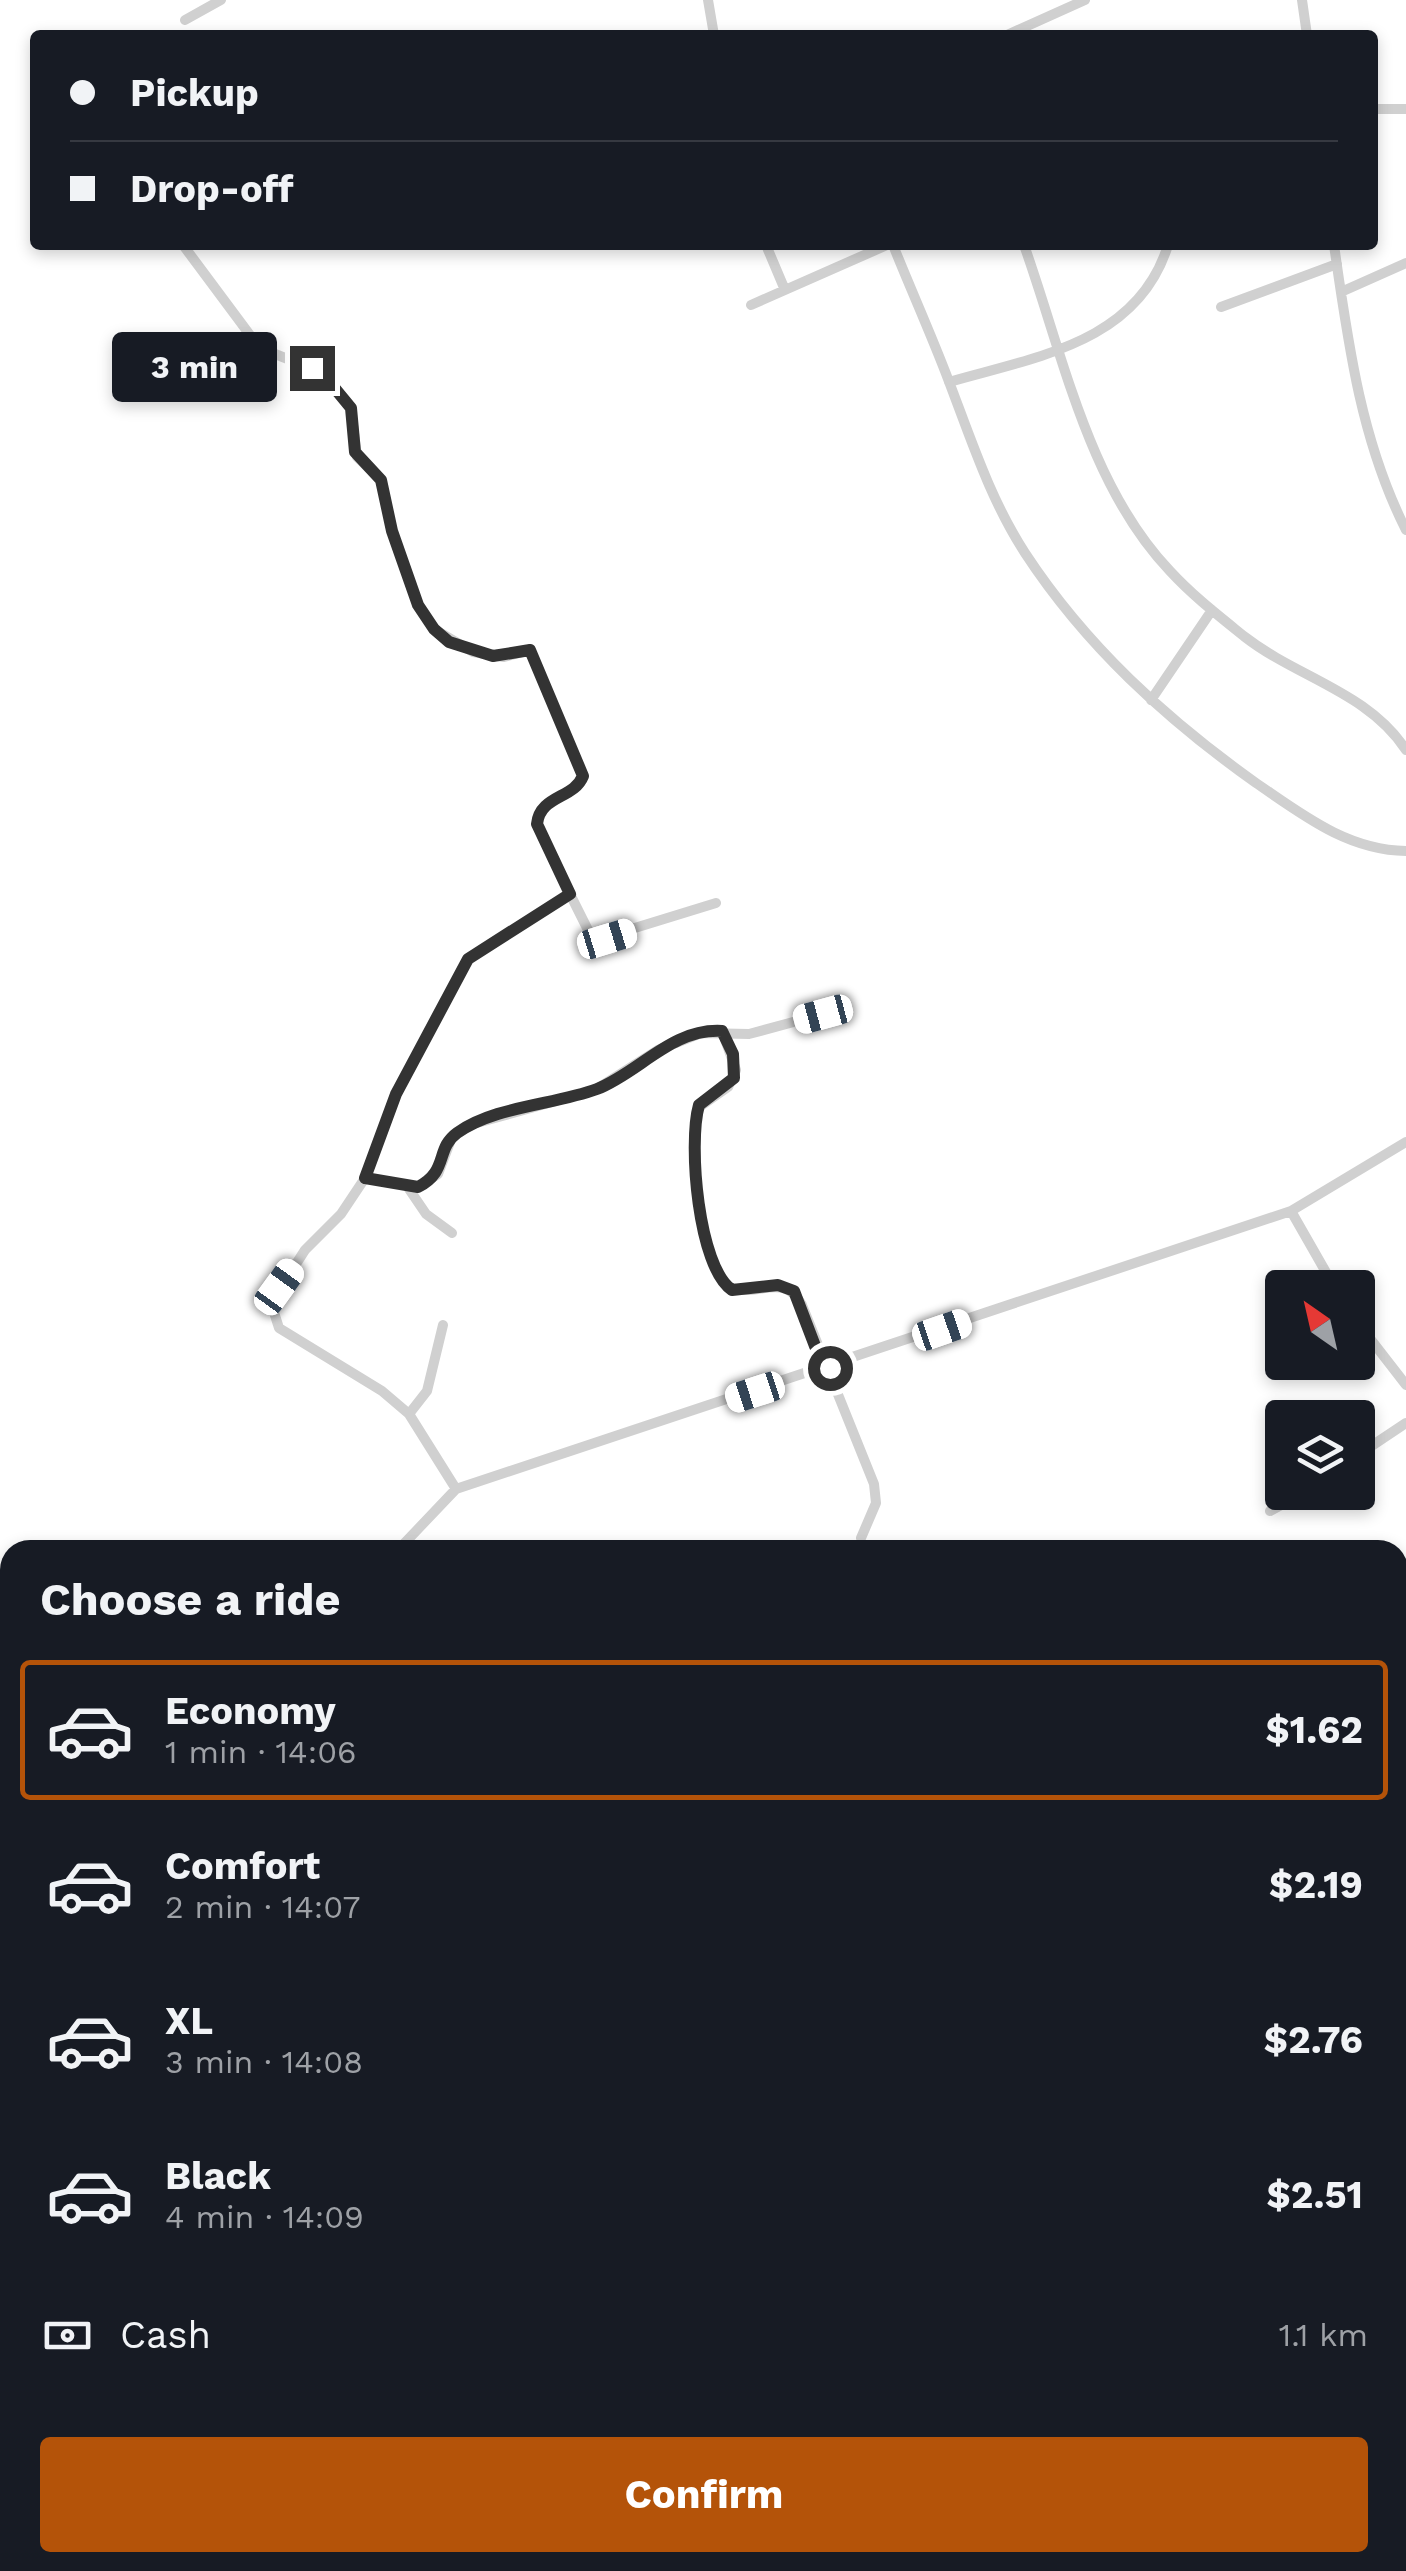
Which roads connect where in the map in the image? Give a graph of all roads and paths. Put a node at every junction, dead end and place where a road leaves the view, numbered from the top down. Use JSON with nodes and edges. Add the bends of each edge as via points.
{"nodes":[{"id":1,"x":221,"y":0,"type":"edge"},
{"id":2,"x":708,"y":0,"type":"edge"},
{"id":3,"x":1085,"y":0,"type":"edge"},
{"id":4,"x":1302,"y":0,"type":"edge"},
{"id":5,"x":185,"y":20,"type":"dead end"},
{"id":6,"x":1040,"y":22,"type":"junction"},
{"id":7,"x":713,"y":30,"type":"edge"},
{"id":8,"x":1020,"y":30,"type":"edge"},
{"id":9,"x":1043,"y":30,"type":"edge"},
{"id":10,"x":1306,"y":30,"type":"edge"},
{"id":11,"x":1378,"y":108,"type":"edge"},
{"id":12,"x":1406,"y":109,"type":"edge"},
{"id":13,"x":187,"y":250,"type":"edge"},
{"id":14,"x":768,"y":250,"type":"edge"},
{"id":15,"x":878,"y":250,"type":"edge"},
{"id":16,"x":892,"y":250,"type":"edge"},
{"id":17,"x":1026,"y":250,"type":"edge"},
{"id":18,"x":1166,"y":250,"type":"edge"},
{"id":19,"x":1335,"y":250,"type":"edge"},
{"id":20,"x":1406,"y":263,"type":"edge"},
{"id":21,"x":1337,"y":264,"type":"junction"},
{"id":22,"x":785,"y":290,"type":"junction"},
{"id":23,"x":1341,"y":292,"type":"junction"},
{"id":24,"x":751,"y":305,"type":"dead end"},
{"id":25,"x":1222,"y":307,"type":"dead end"},
{"id":26,"x":1062,"y":349,"type":"junction"},
{"id":27,"x":949,"y":382,"type":"junction"},
{"id":28,"x":1406,"y":498,"type":"edge"},
{"id":29,"x":1393,"y":504,"type":"junction"},
{"id":30,"x":1406,"y":530,"type":"edge"},
{"id":31,"x":1212,"y":610,"type":"junction"},
{"id":32,"x":1151,"y":700,"type":"junction"},
{"id":33,"x":1406,"y":750,"type":"edge"},
{"id":34,"x":1406,"y":850,"type":"edge"},
{"id":35,"x":570,"y":894,"type":"junction"},
{"id":36,"x":716,"y":903,"type":"dead end"},
{"id":37,"x":823,"y":1014,"type":"dead end"},
{"id":38,"x":722,"y":1031,"type":"junction"},
{"id":39,"x":1406,"y":1142,"type":"edge"},
{"id":40,"x":365,"y":1178,"type":"junction"},
{"id":41,"x":410,"y":1188,"type":"junction"},
{"id":42,"x":1291,"y":1211,"type":"junction"},
{"id":43,"x":452,"y":1234,"type":"dead end"},
{"id":44,"x":1325,"y":1270,"type":"edge"},
{"id":45,"x":443,"y":1325,"type":"dead end"},
{"id":46,"x":1375,"y":1345,"type":"edge"},
{"id":47,"x":830,"y":1368,"type":"junction"},
{"id":48,"x":1406,"y":1384,"type":"edge"},
{"id":49,"x":410,"y":1414,"type":"junction"},
{"id":50,"x":1406,"y":1423,"type":"edge"},
{"id":51,"x":1375,"y":1444,"type":"edge"},
{"id":52,"x":456,"y":1489,"type":"junction"},
{"id":53,"x":1274,"y":1510,"type":"edge"},
{"id":54,"x":1270,"y":1512,"type":"dead end"},
{"id":55,"x":861,"y":1538,"type":"dead end"},
{"id":56,"x":408,"y":1540,"type":"edge"}],
"edges":[{"from":1,"to":5,"type":"street"},
{"from":2,"to":7,"type":"street"},
{"from":3,"to":6,"type":"street"},
{"from":4,"to":10,"type":"street"},
{"from":6,"to":8,"type":"street"},
{"from":6,"to":9,"type":"street"},
{"from":11,"to":12,"type":"street"},
{"from":13,"to":35,"type":"street","via":[[253,339],[318,369],[351,408],[355,452],[381,480],[412,586],[434,629],[473,652],[532,654],[583,776],[542,808],[537,824]]},
{"from":14,"to":22,"type":"street"},
{"from":15,"to":22,"type":"street"},
{"from":16,"to":27,"type":"street"},
{"from":17,"to":26,"type":"street"},
{"from":18,"to":26,"type":"street","via":[[1140,302]]},
{"from":19,"to":21,"type":"street"},
{"from":20,"to":23,"type":"street"},
{"from":21,"to":23,"type":"street"},
{"from":21,"to":25,"type":"street"},
{"from":22,"to":24,"type":"street"},
{"from":23,"to":29,"type":"street","via":[[1360,402]]},
{"from":26,"to":27,"type":"street"},
{"from":26,"to":31,"type":"street","via":[[1111,485],[1168,570]]},
{"from":27,"to":32,"type":"street","via":[[969,442],[1024,552],[1112,666]]},
{"from":28,"to":29,"type":"street"},
{"from":29,"to":30,"type":"street"},
{"from":31,"to":32,"type":"street"},
{"from":31,"to":33,"type":"street","via":[[1269,656],[1369,708]]},
{"from":32,"to":34,"type":"street","via":[[1312,822],[1351,841]]},
{"from":35,"to":36,"type":"street","via":[[599,939]]},
{"from":35,"to":40,"type":"street","via":[[468,959],[396,1094]]},
{"from":37,"to":38,"type":"street","via":[[749,1034]]},
{"from":38,"to":41,"type":"street","via":[[668,1045],[595,1090],[473,1124],[448,1142],[438,1174]]},
{"from":38,"to":47,"type":"street","via":[[734,1078],[699,1105],[692,1155],[720,1276],[732,1290],[778,1285],[794,1291]]},
{"from":39,"to":42,"type":"street"},
{"from":40,"to":41,"type":"street"},
{"from":40,"to":49,"type":"street","via":[[279,1287],[271,1312],[280,1328]]},
{"from":41,"to":43,"type":"street","via":[[426,1214]]},
{"from":42,"to":44,"type":"street"},
{"from":42,"to":47,"type":"street"},
{"from":45,"to":49,"type":"street","via":[[427,1391]]},
{"from":46,"to":48,"type":"street"},
{"from":47,"to":52,"type":"street"},
{"from":47,"to":55,"type":"street","via":[[874,1484],[876,1503]]},
{"from":49,"to":52,"type":"street"},
{"from":50,"to":51,"type":"street"},
{"from":52,"to":56,"type":"street"},
{"from":53,"to":54,"type":"street"}]}
